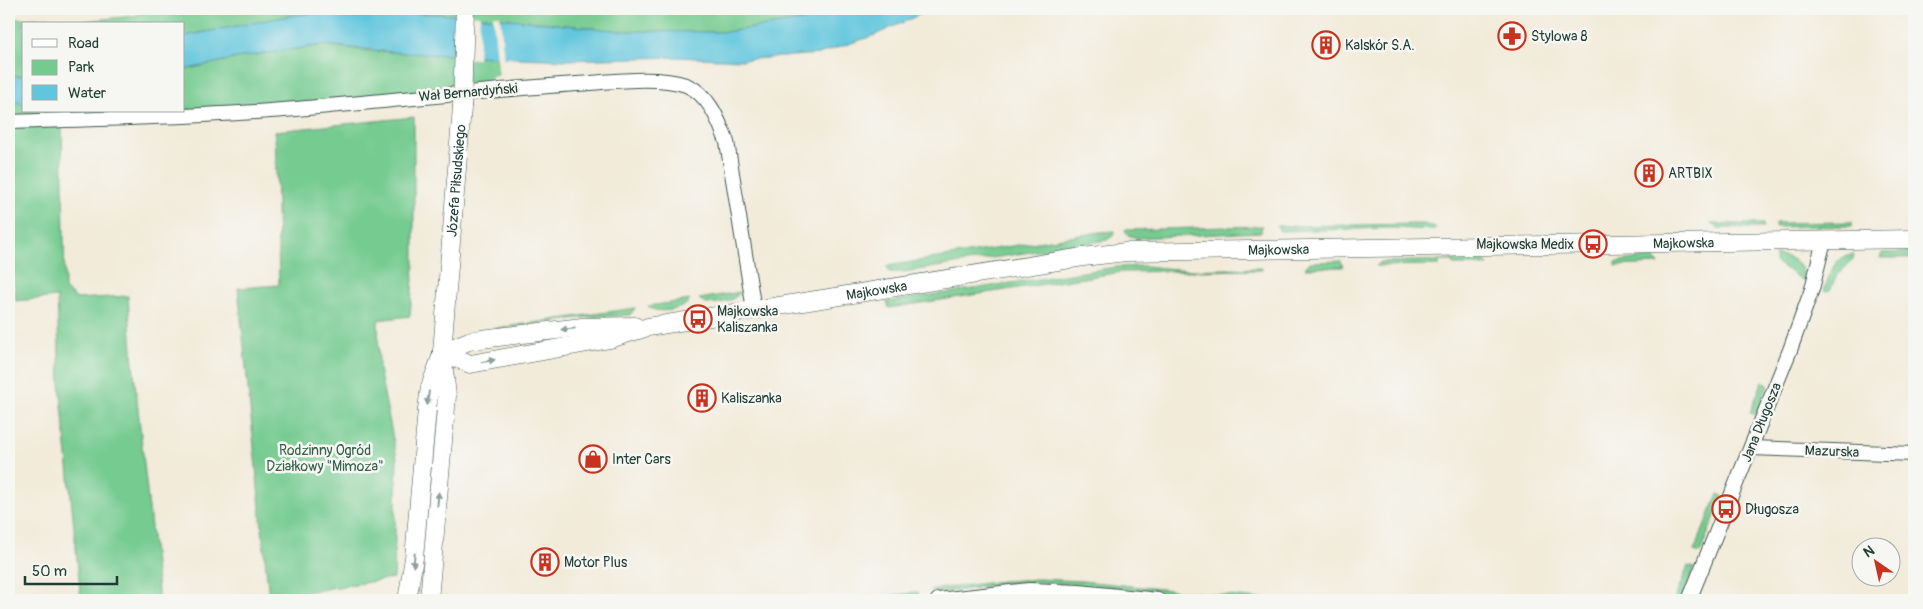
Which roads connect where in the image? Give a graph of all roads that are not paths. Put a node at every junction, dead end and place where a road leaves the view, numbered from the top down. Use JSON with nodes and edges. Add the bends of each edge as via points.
{"nodes":[{"id":1,"x":466,"y":9,"type":"edge"},
{"id":2,"x":9,"y":122,"type":"edge"},
{"id":3,"x":1914,"y":239,"type":"edge"},
{"id":4,"x":1824,"y":240,"type":"junction"},
{"id":5,"x":754,"y":310,"type":"junction"},
{"id":6,"x":442,"y":352,"type":"junction"},
{"id":7,"x":1750,"y":448,"type":"junction"},
{"id":8,"x":1914,"y":454,"type":"edge"},
{"id":9,"x":407,"y":600,"type":"edge"},
{"id":10,"x":429,"y":600,"type":"edge"},
{"id":11,"x":938,"y":600,"type":"edge"},
{"id":12,"x":1158,"y":600,"type":"edge"},
{"id":13,"x":1689,"y":600,"type":"edge"}],
"edges":[{"from":1,"to":6,"type":"main road","name":"Józefa Piłsudskiego","bridge":true,"via":[[462,107]]},
{"from":2,"to":5,"type":"street","name":"Wał Bernardyński","via":[[266,111],[532,87],[667,80],[688,86],[705,98],[727,142]]},
{"from":3,"to":4,"type":"main road","name":"Majkowska"},
{"from":4,"to":5,"type":"main road","name":"Majkowska","via":[[1126,252]]},
{"from":4,"to":7,"type":"street","name":"Jana Długosza","via":[[1807,305]]},
{"from":5,"to":6,"type":"main road","name":"Majkowska","via":[[648,327],[582,328],[481,339]]},
{"from":6,"to":9,"type":"main road","name":"Józefa Piłsudskiego","one_way":true,"via":[[430,387]]},
{"from":10,"to":6,"type":"main road","name":"Józefa Piłsudskiego","one_way":true,"via":[[447,396]]},
{"from":7,"to":8,"type":"street","name":"Mazurska"},
{"from":7,"to":13,"type":"street","name":"Jana Długosza"},
{"from":11,"to":12,"type":"street","via":[[1036,590]]}]}
